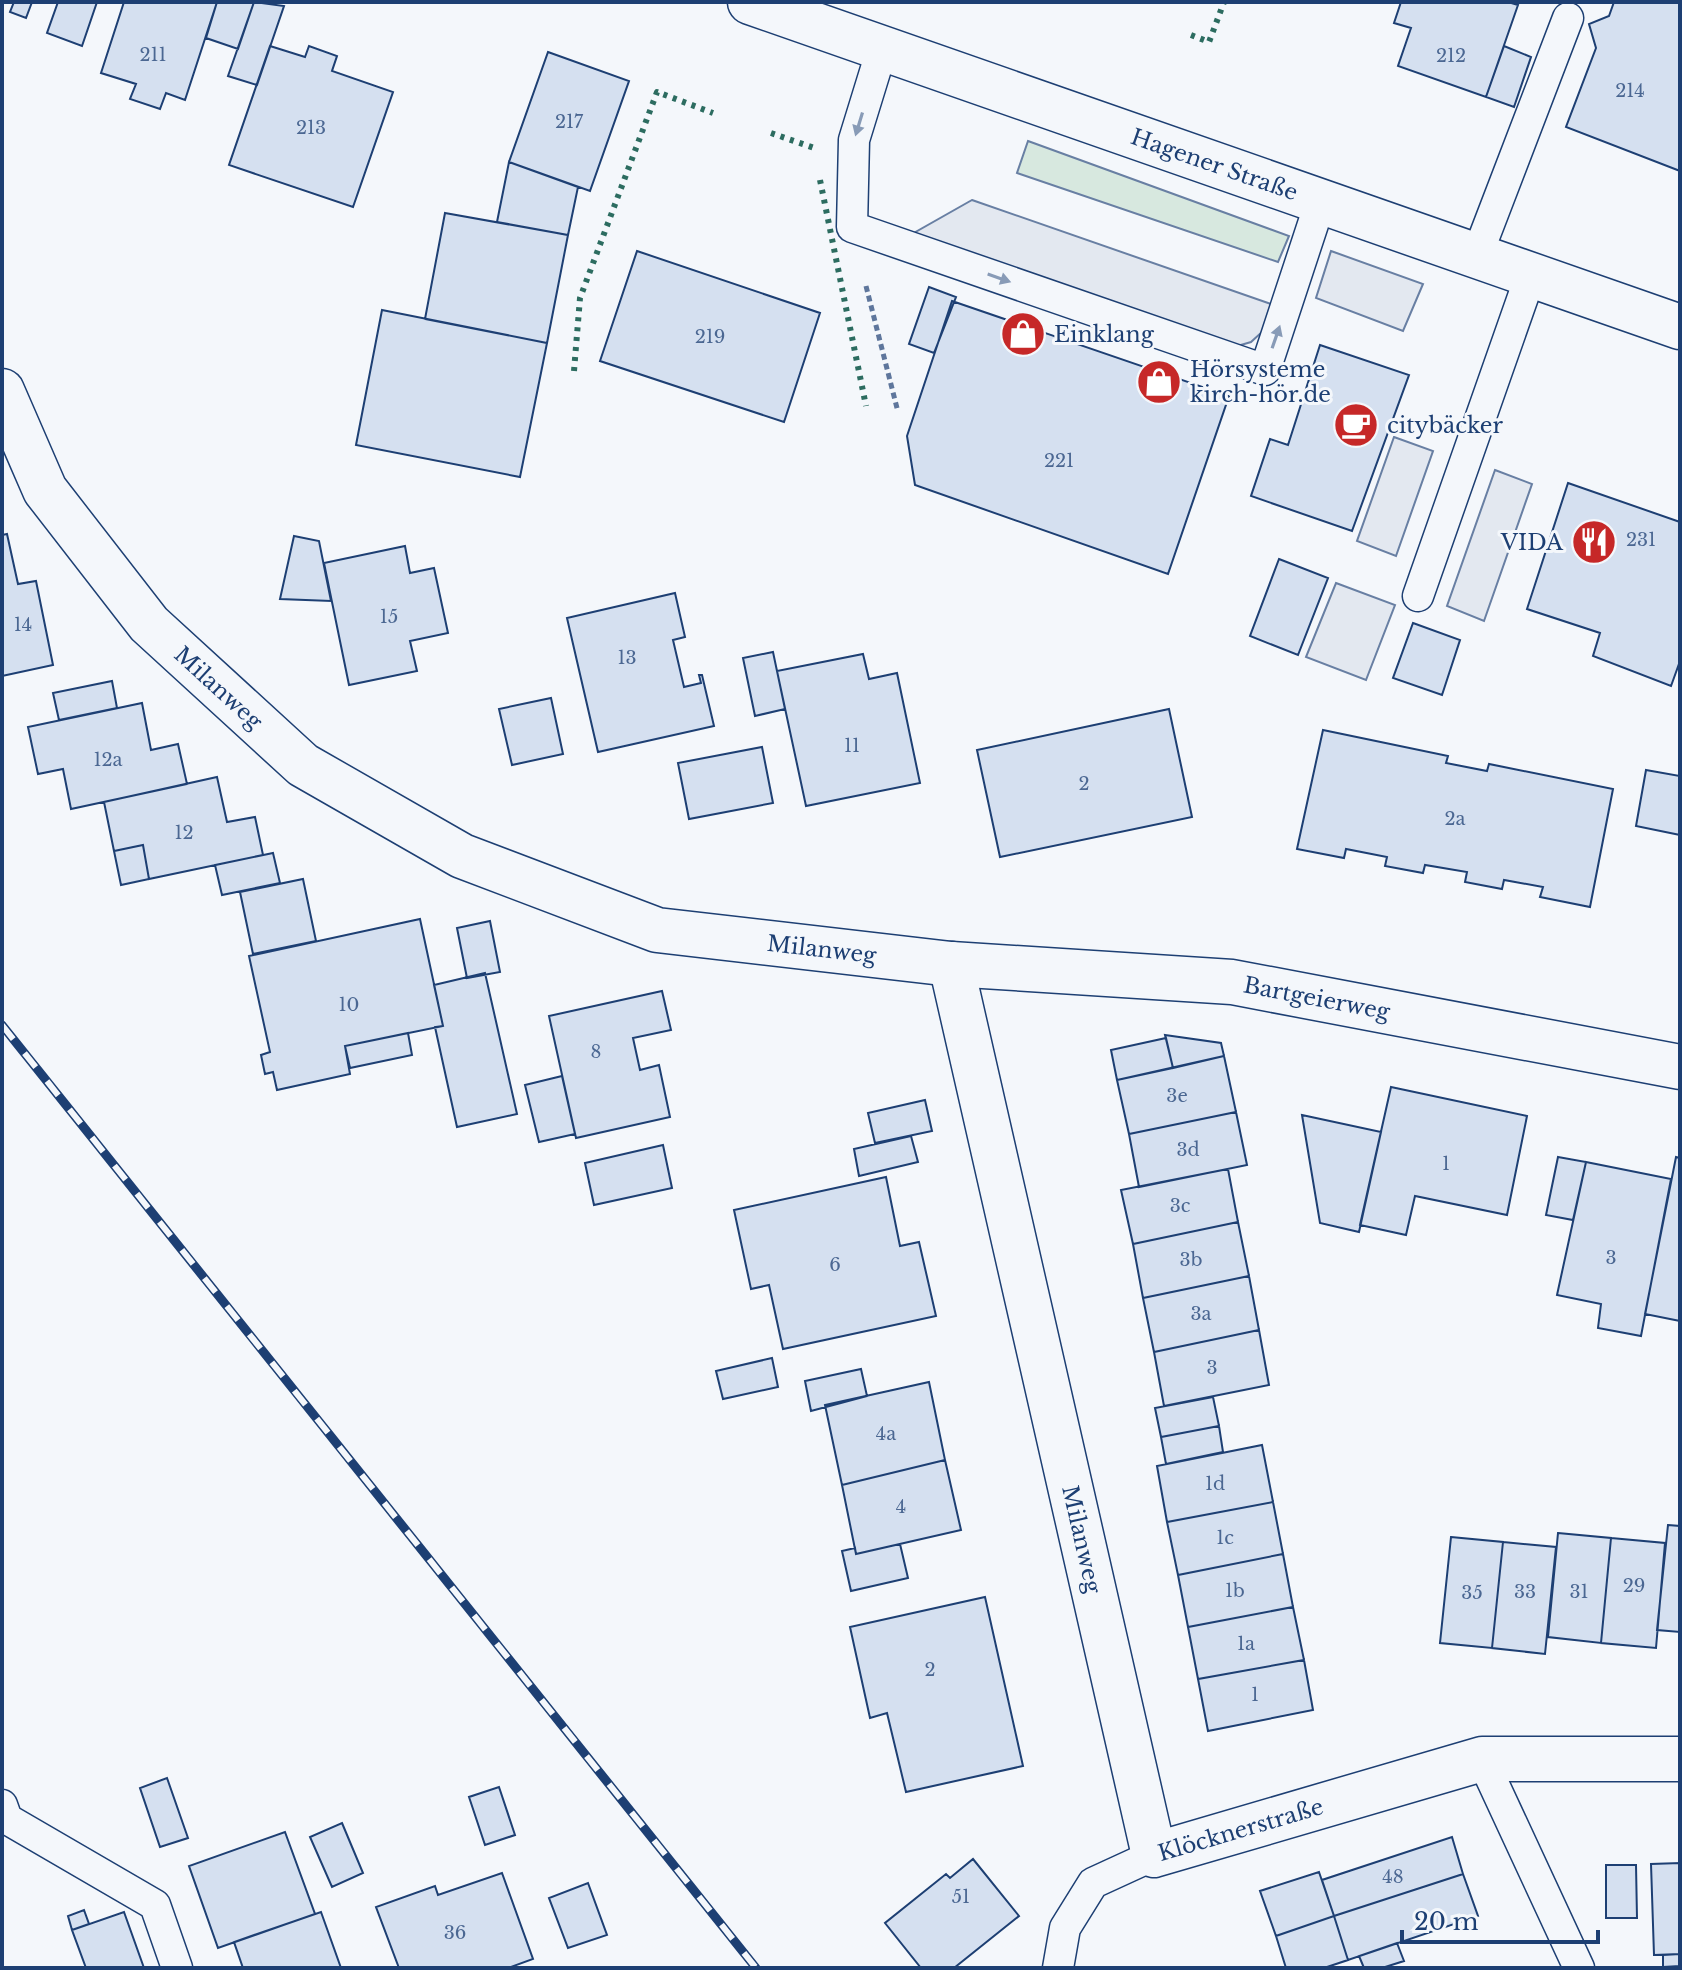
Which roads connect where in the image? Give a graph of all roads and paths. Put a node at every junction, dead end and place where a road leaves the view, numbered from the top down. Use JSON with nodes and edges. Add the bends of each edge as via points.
{"nodes":[{"id":1,"x":750,"y":2,"type":"edge"},
{"id":2,"x":1568,"y":18,"type":"dead end"},
{"id":3,"x":882,"y":49,"type":"junction"},
{"id":4,"x":1320,"y":203,"type":"junction"},
{"id":5,"x":852,"y":227,"type":"junction"},
{"id":6,"x":1476,"y":258,"type":"junction"},
{"id":7,"x":1530,"y":277,"type":"junction"},
{"id":8,"x":1680,"y":327,"type":"edge"},
{"id":9,"x":2,"y":391,"type":"edge"},
{"id":10,"x":898,"y":412,"type":"dead end"},
{"id":11,"x":1418,"y":596,"type":"dead end"},
{"id":12,"x":951,"y":964,"type":"junction"},
{"id":13,"x":1680,"y":1067,"type":"edge"},
{"id":14,"x":1482,"y":1759,"type":"junction"},
{"id":15,"x":1680,"y":1759,"type":"edge"},
{"id":16,"x":2,"y":1805,"type":"edge"},
{"id":17,"x":1154,"y":1855,"type":"junction"},
{"id":18,"x":177,"y":1968,"type":"edge"},
{"id":19,"x":1058,"y":1968,"type":"edge"},
{"id":20,"x":1579,"y":1968,"type":"edge"}],
"edges":[{"from":1,"to":3,"type":"street","name":"Hagener Straße"},
{"from":2,"to":6,"type":"lane"},
{"from":3,"to":4,"type":"street","name":"Hagener Straße"},
{"from":3,"to":5,"type":"lane","one_way":true,"via":[[854,140]]},
{"from":5,"to":4,"type":"lane","one_way":true,"via":[[1265,370]]},
{"from":4,"to":6,"type":"street","name":"Hagener Straße"},
{"from":5,"to":10,"type":"path"},
{"from":6,"to":7,"type":"street","name":"Hagener Straße"},
{"from":7,"to":8,"type":"street","name":"Hagener Straße"},
{"from":7,"to":11,"type":"lane"},
{"from":9,"to":12,"type":"street","name":"Milanweg","via":[[45,490],[149,624],[303,765],[462,856],[657,930]]},
{"from":12,"to":13,"type":"street","name":"Bartgeierweg","via":[[1232,982]]},
{"from":12,"to":17,"type":"street","name":"Milanweg"},
{"from":14,"to":15,"type":"street","name":"Klöcknerstraße"},
{"from":14,"to":17,"type":"street","name":"Klöcknerstraße"},
{"from":14,"to":20,"type":"lane"},
{"from":16,"to":18,"type":"lane","via":[[7,1819],[155,1905]]},
{"from":17,"to":19,"type":"lane","name":"Klöcknerstraße","via":[[1093,1883],[1065,1928]]}]}
